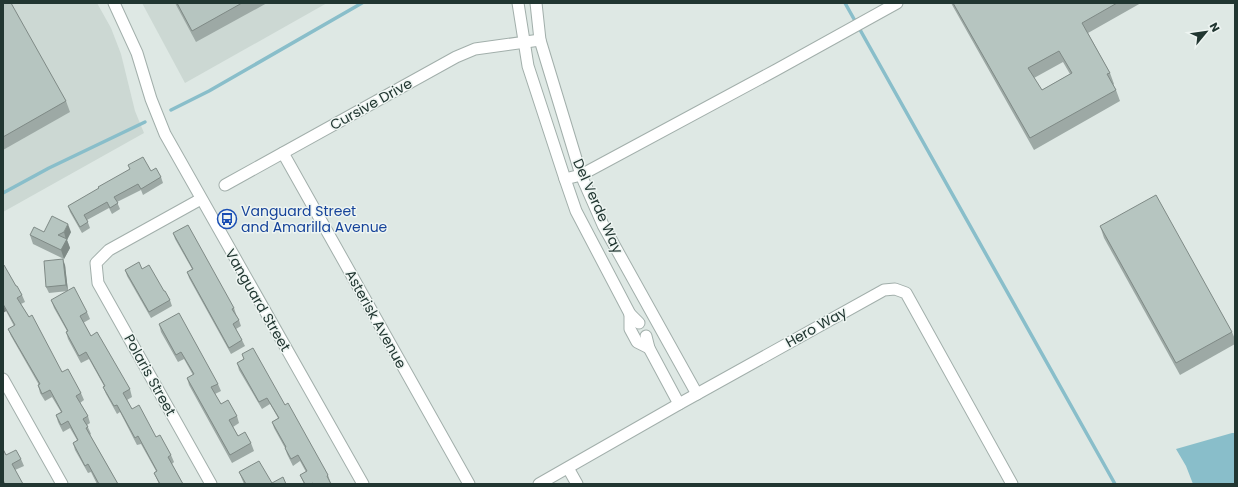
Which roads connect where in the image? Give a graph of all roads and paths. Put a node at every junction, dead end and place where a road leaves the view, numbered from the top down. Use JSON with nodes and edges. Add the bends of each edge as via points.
{"nodes":[{"id":1,"x":114,"y":3,"type":"edge"},
{"id":2,"x":518,"y":3,"type":"edge"},
{"id":3,"x":536,"y":3,"type":"edge"},
{"id":4,"x":897,"y":3,"type":"edge"},
{"id":5,"x":540,"y":40,"type":"junction"},
{"id":6,"x":524,"y":42,"type":"junction"},
{"id":7,"x":283,"y":153,"type":"junction"},
{"id":8,"x":581,"y":174,"type":"junction"},
{"id":9,"x":565,"y":179,"type":"junction"},
{"id":10,"x":225,"y":185,"type":"dead end"},
{"id":11,"x":201,"y":199,"type":"junction"},
{"id":12,"x":647,"y":304,"type":"junction"},
{"id":13,"x":630,"y":314,"type":"junction"},
{"id":14,"x":639,"y":323,"type":"dead end"},
{"id":15,"x":646,"y":336,"type":"dead end"},
{"id":16,"x":649,"y":348,"type":"junction"},
{"id":17,"x":3,"y":380,"type":"edge"},
{"id":18,"x":697,"y":394,"type":"junction"},
{"id":19,"x":679,"y":404,"type":"junction"},
{"id":20,"x":568,"y":468,"type":"junction"},
{"id":21,"x":62,"y":484,"type":"edge"},
{"id":22,"x":211,"y":484,"type":"edge"},
{"id":23,"x":363,"y":484,"type":"edge"},
{"id":24,"x":469,"y":484,"type":"edge"},
{"id":25,"x":539,"y":484,"type":"edge"},
{"id":26,"x":577,"y":484,"type":"edge"},
{"id":27,"x":1012,"y":484,"type":"edge"}],
"edges":[{"from":1,"to":11,"type":"street","name":"Vanguard Street","via":[[137,53],[162,127]]},
{"from":2,"to":6,"type":"street","name":"Del Verde Way"},
{"from":3,"to":5,"type":"street","name":"Del Verde Way"},
{"from":4,"to":8,"type":"street"},
{"from":5,"to":6,"type":"street","name":"Cursive Drive"},
{"from":5,"to":8,"type":"street","name":"Del Verde Way"},
{"from":6,"to":7,"type":"street","name":"Cursive Drive","via":[[475,49],[456,57]]},
{"from":6,"to":9,"type":"street","name":"Del Verde Way","via":[[528,66]]},
{"from":7,"to":10,"type":"street","name":"Cursive Drive"},
{"from":7,"to":24,"type":"street","name":"Asterisk Avenue"},
{"from":8,"to":9,"type":"street"},
{"from":8,"to":12,"type":"street","name":"Del Verde Way","via":[[603,225]]},
{"from":9,"to":13,"type":"street","name":"Del Verde Way","via":[[576,210]]},
{"from":11,"to":22,"type":"street","name":"Polaris Street","via":[[109,250],[96,263],[98,283]]},
{"from":11,"to":23,"type":"street","name":"Vanguard Street"},
{"from":12,"to":13,"type":"street"},
{"from":12,"to":18,"type":"street","name":"Del Verde Way"},
{"from":13,"to":14,"type":"street","name":"Del Verde Way"},
{"from":13,"to":16,"type":"street","name":"Del Verde Way","via":[[630,329],[637,342]]},
{"from":15,"to":16,"type":"street","name":"Del Verde Way"},
{"from":16,"to":19,"type":"street","name":"Del Verde Way"},
{"from":17,"to":21,"type":"street"},
{"from":18,"to":19,"type":"street","name":"Hero Way"},
{"from":18,"to":27,"type":"street","name":"Hero Way","via":[[884,290],[895,289],[906,293]]},
{"from":19,"to":20,"type":"street","name":"Hero Way"},
{"from":20,"to":25,"type":"street","name":"Hero Way"},
{"from":20,"to":26,"type":"street"}]}
